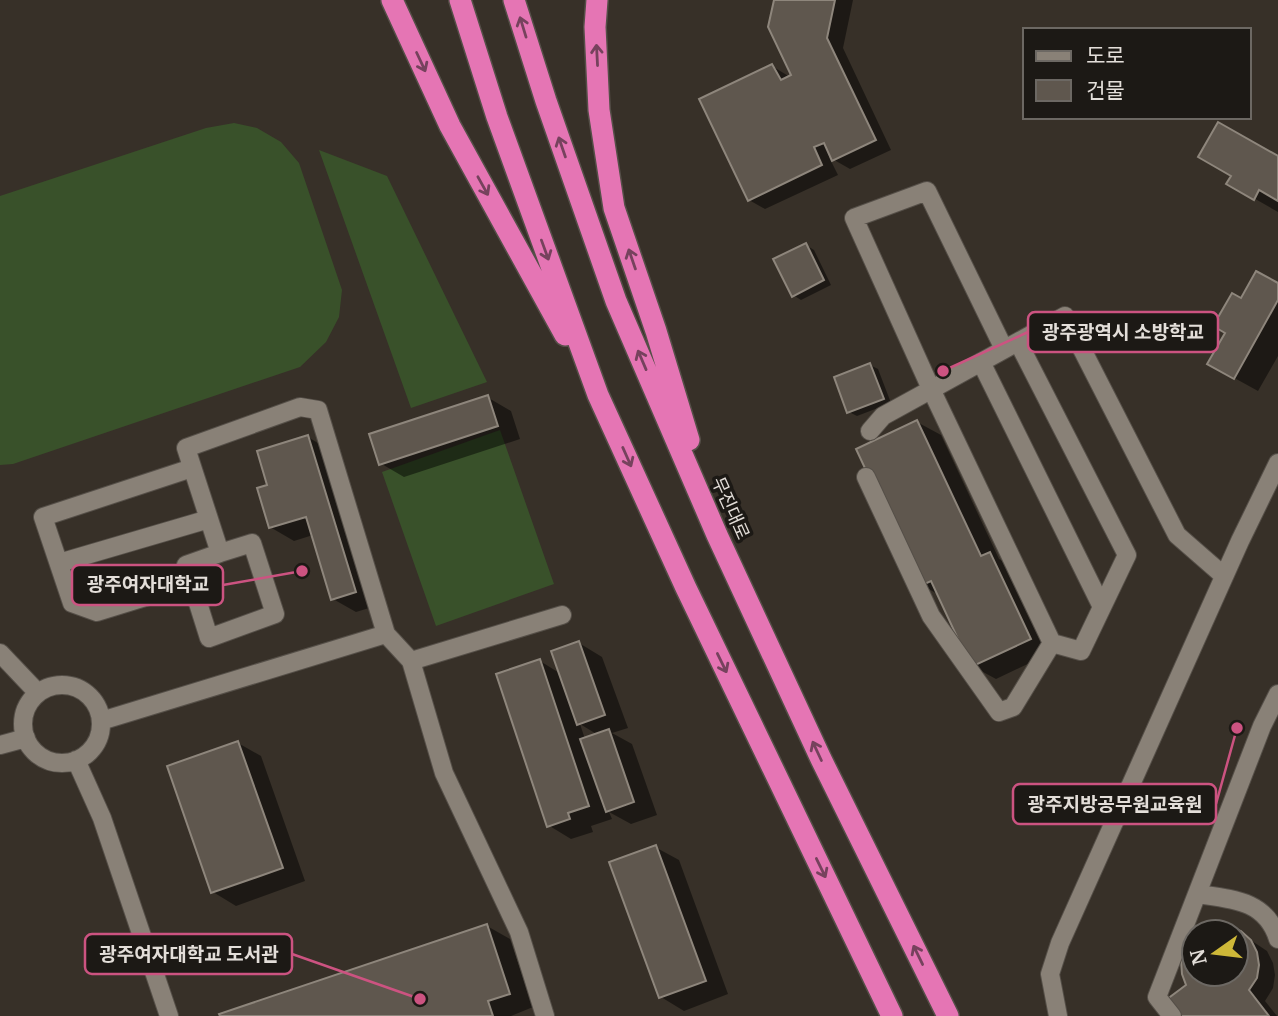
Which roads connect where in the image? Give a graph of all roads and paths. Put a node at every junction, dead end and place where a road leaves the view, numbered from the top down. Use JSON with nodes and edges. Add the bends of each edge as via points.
{"nodes":[{"id":1,"x":392,"y":0,"type":"edge"},
{"id":2,"x":460,"y":0,"type":"edge"},
{"id":3,"x":514,"y":0,"type":"edge"},
{"id":4,"x":597,"y":0,"type":"edge"},
{"id":5,"x":1011,"y":345,"type":"junction"},
{"id":6,"x":981,"y":362,"type":"junction"},
{"id":7,"x":930,"y":389,"type":"junction"},
{"id":8,"x":598,"y":395,"type":"junction"},
{"id":9,"x":870,"y":430,"type":"dead end"},
{"id":10,"x":1278,"y":463,"type":"edge"},
{"id":11,"x":192,"y":468,"type":"junction"},
{"id":12,"x":866,"y":477,"type":"dead end"},
{"id":13,"x":209,"y":519,"type":"junction"},
{"id":14,"x":718,"y":535,"type":"junction"},
{"id":15,"x":220,"y":554,"type":"junction"},
{"id":16,"x":59,"y":563,"type":"junction"},
{"id":17,"x":1224,"y":576,"type":"junction"},
{"id":18,"x":191,"y":583,"type":"junction"},
{"id":19,"x":1102,"y":607,"type":"junction"},
{"id":20,"x":562,"y":615,"type":"dead end"},
{"id":21,"x":386,"y":634,"type":"junction"},
{"id":22,"x":1052,"y":643,"type":"junction"},
{"id":23,"x":0,"y":653,"type":"edge"},
{"id":24,"x":411,"y":661,"type":"junction"},
{"id":25,"x":37,"y":693,"type":"junction"},
{"id":26,"x":1278,"y":694,"type":"edge"},
{"id":27,"x":101,"y":722,"type":"junction"},
{"id":28,"x":26,"y":738,"type":"junction"},
{"id":29,"x":0,"y":745,"type":"edge"},
{"id":30,"x":76,"y":760,"type":"junction"},
{"id":31,"x":1198,"y":894,"type":"junction"},
{"id":32,"x":1278,"y":939,"type":"edge"},
{"id":33,"x":169,"y":1016,"type":"edge"},
{"id":34,"x":545,"y":1016,"type":"edge"},
{"id":35,"x":892,"y":1016,"type":"edge"},
{"id":36,"x":948,"y":1016,"type":"edge"},
{"id":37,"x":1058,"y":1016,"type":"edge"},
{"id":38,"x":1172,"y":1016,"type":"edge"}],
"edges":[{"from":1,"to":8,"type":"highway","one_way":true,"via":[[450,126]]},
{"from":2,"to":8,"type":"highway","one_way":true,"via":[[496,117]]},
{"from":14,"to":3,"type":"highway","name":"무진대로","one_way":true,"via":[[616,301]]},
{"from":14,"to":4,"type":"highway","one_way":true,"via":[[614,208],[599,110]]},
{"from":5,"to":6,"type":"street"},
{"from":5,"to":7,"type":"street","via":[[927,191],[854,218]]},
{"from":5,"to":17,"type":"street","via":[[1065,316],[1177,535]]},
{"from":5,"to":19,"type":"street","via":[[1127,555]]},
{"from":6,"to":7,"type":"street"},
{"from":6,"to":19,"type":"street"},
{"from":7,"to":9,"type":"street","via":[[883,416]]},
{"from":7,"to":22,"type":"street"},
{"from":8,"to":35,"type":"highway","one_way":true},
{"from":10,"to":17,"type":"street"},
{"from":11,"to":13,"type":"street"},
{"from":11,"to":16,"type":"street","via":[[43,517]]},
{"from":11,"to":21,"type":"street","via":[[186,448],[300,407],[318,410]]},
{"from":12,"to":22,"type":"street","via":[[931,616],[999,712],[1013,707]]},
{"from":13,"to":15,"type":"street"},
{"from":13,"to":16,"type":"street"},
{"from":36,"to":14,"type":"highway","name":"무진대로","one_way":true,"via":[[821,759]]},
{"from":15,"to":18,"type":"street","via":[[186,565]]},
{"from":15,"to":18,"type":"street","via":[[252,542],[275,614],[209,638]]},
{"from":16,"to":18,"type":"street","via":[[72,603],[97,612]]},
{"from":17,"to":37,"type":"street","via":[[1060,943],[1051,974]]},
{"from":19,"to":22,"type":"street","via":[[1081,651]]},
{"from":20,"to":24,"type":"street"},
{"from":21,"to":24,"type":"street"},
{"from":21,"to":27,"type":"street"},
{"from":23,"to":25,"type":"street"},
{"from":24,"to":34,"type":"street","via":[[444,773],[519,932]]},
{"from":25,"to":27,"type":"street","via":[[48,687],[72,686],[92,699]]},
{"from":25,"to":28,"type":"street","via":[[24,714]]},
{"from":26,"to":31,"type":"street"},
{"from":27,"to":30,"type":"street","via":[[95,745]]},
{"from":28,"to":29,"type":"street"},
{"from":28,"to":30,"type":"street","via":[[32,748],[52,761]]},
{"from":30,"to":33,"type":"street","via":[[102,818]]},
{"from":31,"to":32,"type":"street","via":[[1256,907]]},
{"from":31,"to":38,"type":"street","via":[[1157,997]]}]}
